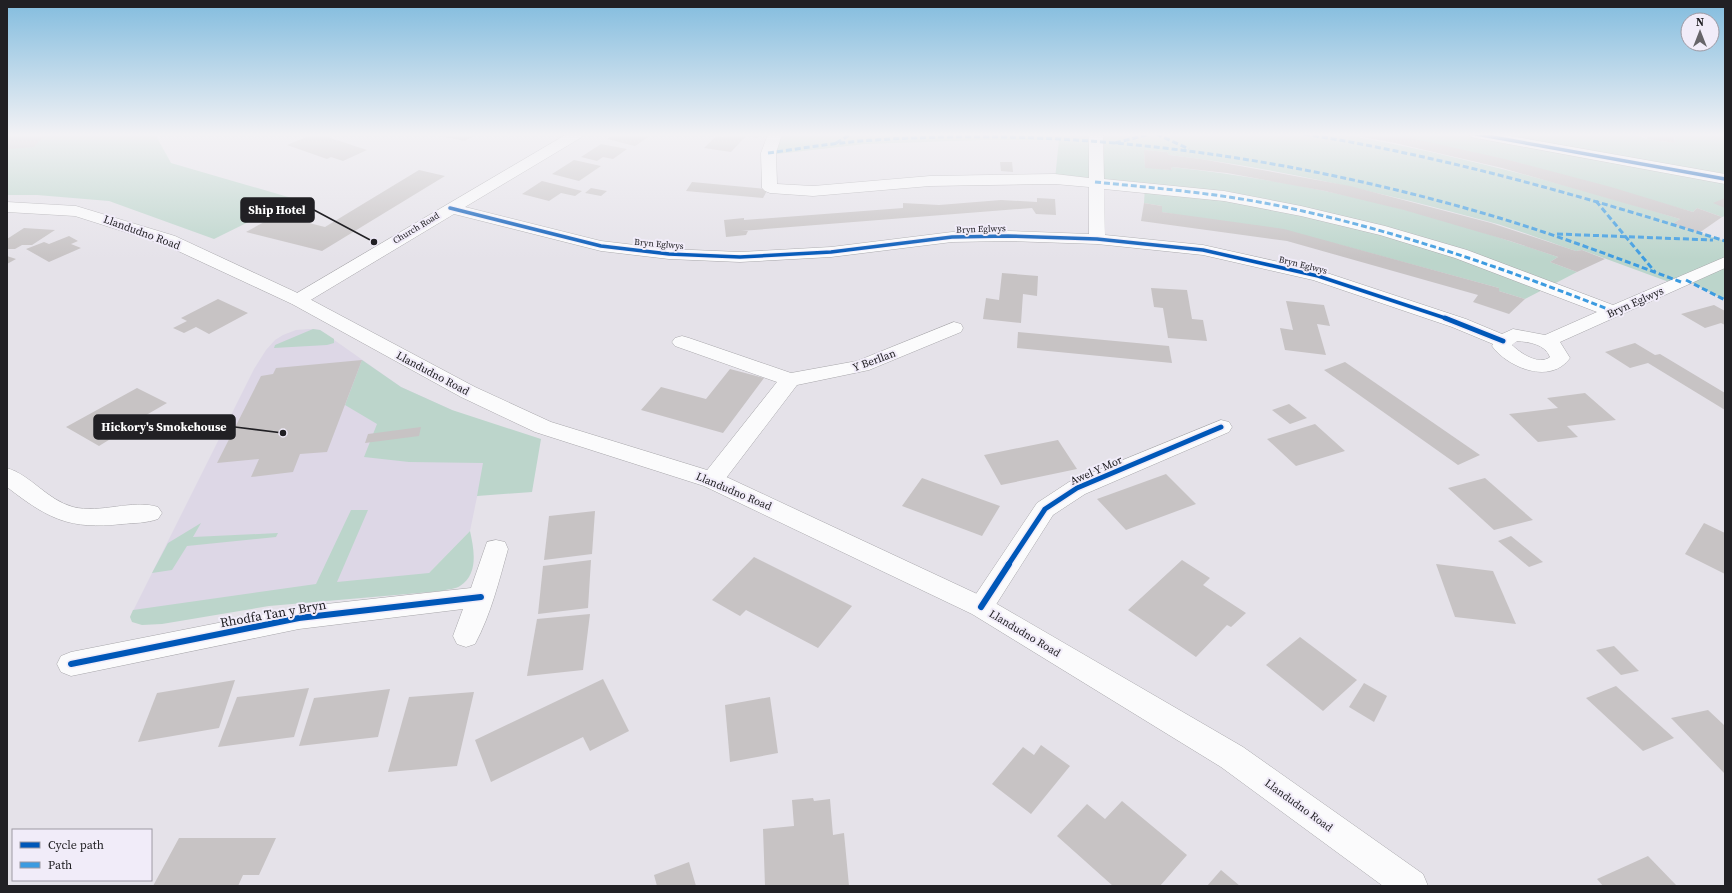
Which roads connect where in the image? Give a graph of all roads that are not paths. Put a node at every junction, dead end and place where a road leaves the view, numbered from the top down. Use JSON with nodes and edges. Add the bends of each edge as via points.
{"nodes":[{"id":1,"x":505,"y":176,"type":"edge"},
{"id":2,"x":769,"y":176,"type":"edge"},
{"id":3,"x":1095,"y":176,"type":"edge"},
{"id":4,"x":1707,"y":176,"type":"edge"},
{"id":5,"x":1725,"y":179,"type":"edge"},
{"id":6,"x":1095,"y":182,"type":"junction"},
{"id":7,"x":7,"y":207,"type":"edge"},
{"id":8,"x":450,"y":208,"type":"junction"},
{"id":9,"x":1097,"y":239,"type":"junction"},
{"id":10,"x":1725,"y":262,"type":"edge"},
{"id":11,"x":298,"y":300,"type":"junction"},
{"id":12,"x":1615,"y":312,"type":"junction"},
{"id":13,"x":954,"y":328,"type":"dead end"},
{"id":14,"x":1503,"y":341,"type":"junction"},
{"id":15,"x":682,"y":342,"type":"dead end"},
{"id":16,"x":1545,"y":342,"type":"junction"},
{"id":17,"x":790,"y":380,"type":"junction"},
{"id":18,"x":1221,"y":428,"type":"dead end"},
{"id":19,"x":7,"y":476,"type":"edge"},
{"id":20,"x":712,"y":480,"type":"junction"},
{"id":21,"x":150,"y":513,"type":"dead end"},
{"id":22,"x":496,"y":550,"type":"dead end"},
{"id":23,"x":481,"y":597,"type":"junction"},
{"id":24,"x":981,"y":607,"type":"junction"},
{"id":25,"x":466,"y":636,"type":"dead end"},
{"id":26,"x":71,"y":664,"type":"dead end"},
{"id":27,"x":1411,"y":886,"type":"edge"}],
"edges":[{"from":1,"to":8,"type":"street","name":"Church Road"},
{"from":2,"to":6,"type":"street","via":[[770,188],[813,191],[986,180],[1054,179]]},
{"from":3,"to":6,"type":"street"},
{"from":4,"to":5,"type":"street"},
{"from":6,"to":9,"type":"street"},
{"from":6,"to":12,"type":"street","via":[[1224,196],[1301,211],[1461,254]]},
{"from":7,"to":11,"type":"street","name":"Llandudno Road","via":[[76,211],[106,219],[169,240]]},
{"from":8,"to":9,"type":"street","name":"Bryn Eglwys","via":[[602,246],[669,254],[740,257],[831,252],[952,238],[1008,236]]},
{"from":8,"to":11,"type":"street","name":"Church Road"},
{"from":9,"to":14,"type":"street","name":"Bryn Eglwys","via":[[1203,250],[1318,276],[1459,323]]},
{"from":10,"to":12,"type":"street","name":"Bryn Eglwys"},
{"from":11,"to":20,"type":"street","name":"Llandudno Road","via":[[468,392],[543,428]]},
{"from":12,"to":16,"type":"street","name":"Bryn Eglwys"},
{"from":13,"to":17,"type":"street","name":"Y Berllan","via":[[862,366]]},
{"from":14,"to":16,"type":"street","via":[[1513,335],[1522,335]]},
{"from":14,"to":16,"type":"street","via":[[1505,351],[1523,362],[1543,366],[1556,364],[1560,355],[1553,346]]},
{"from":15,"to":17,"type":"street"},
{"from":17,"to":20,"type":"street"},
{"from":18,"to":24,"type":"street","name":"Awel Y Mor","via":[[1076,488],[1045,509]]},
{"from":19,"to":21,"type":"street","via":[[56,510],[72,515],[92,518]]},
{"from":20,"to":24,"type":"street","name":"Llandudno Road"},
{"from":22,"to":23,"type":"street"},
{"from":23,"to":25,"type":"street"},
{"from":23,"to":26,"type":"street","name":"Rhodfa Tan y Bryn","via":[[299,618]]},
{"from":24,"to":27,"type":"street","name":"Llandudno Road","via":[[1232,756]]}]}
